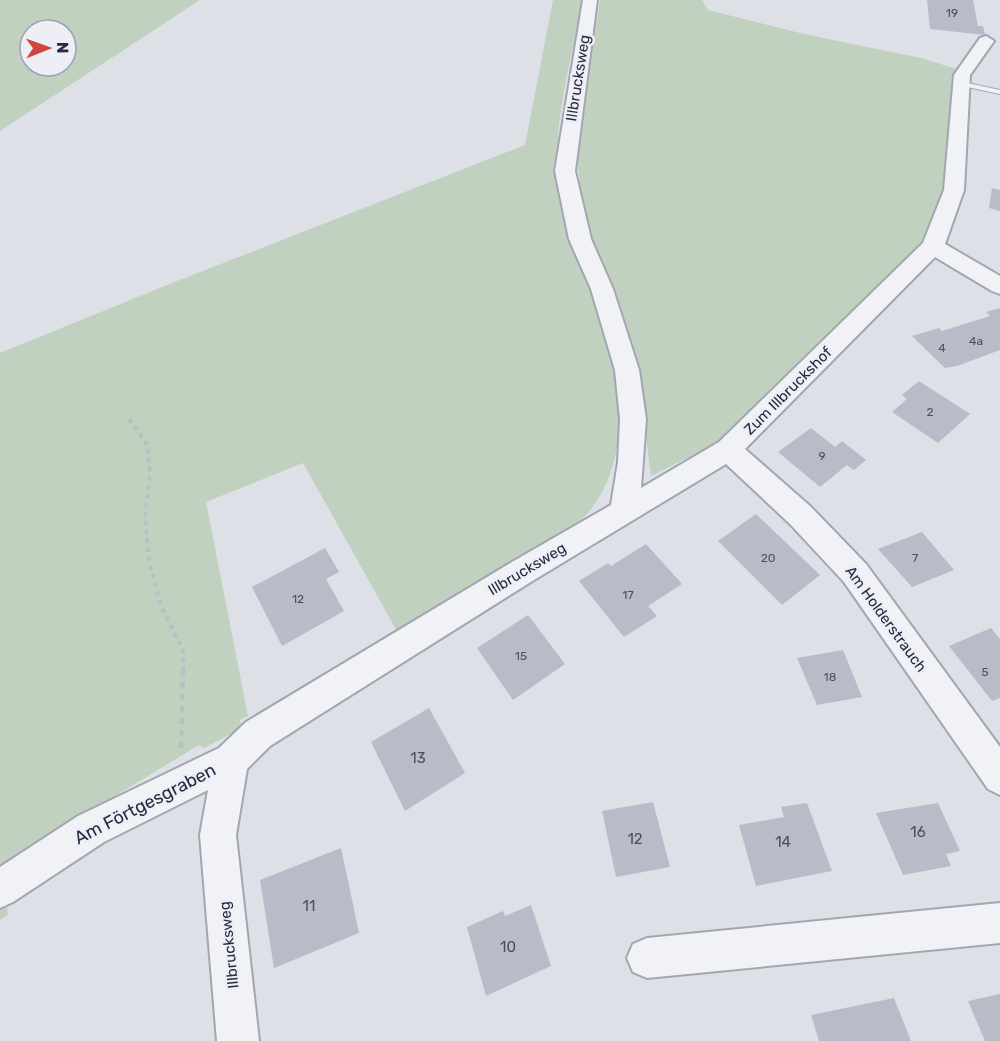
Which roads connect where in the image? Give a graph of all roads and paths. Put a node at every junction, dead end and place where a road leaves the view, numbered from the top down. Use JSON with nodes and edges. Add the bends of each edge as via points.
{"nodes":[{"id":1,"x":590,"y":0,"type":"edge"},
{"id":2,"x":986,"y":41,"type":"dead end"},
{"id":3,"x":960,"y":83,"type":"junction"},
{"id":4,"x":1000,"y":92,"type":"edge"},
{"id":5,"x":933,"y":246,"type":"junction"},
{"id":6,"x":1000,"y":286,"type":"edge"},
{"id":7,"x":129,"y":419,"type":"dead end"},
{"id":8,"x":728,"y":450,"type":"junction"},
{"id":9,"x":624,"y":512,"type":"junction"},
{"id":10,"x":231,"y":760,"type":"junction"},
{"id":11,"x":1000,"y":777,"type":"edge"},
{"id":12,"x":180,"y":785,"type":"junction"},
{"id":13,"x":0,"y":889,"type":"edge"},
{"id":14,"x":1000,"y":923,"type":"edge"},
{"id":15,"x":646,"y":958,"type":"dead end"},
{"id":16,"x":238,"y":1041,"type":"edge"}],
"edges":[{"from":1,"to":9,"type":"street","name":"Illbrucksweg","via":[[565,171],[580,239],[602,289],[627,370],[633,419]]},
{"from":2,"to":3,"type":"street","name":"Zum Illbruckshof"},
{"from":3,"to":4,"type":"lane"},
{"from":3,"to":5,"type":"street","name":"Zum Illbruckshof","via":[[954,190]]},
{"from":5,"to":6,"type":"street"},
{"from":5,"to":8,"type":"street","name":"Zum Illbruckshof"},
{"from":7,"to":12,"type":"path","via":[[147,444],[149,562],[161,606],[183,650]]},
{"from":8,"to":9,"type":"street","name":"Zum Illbruckshof"},
{"from":8,"to":11,"type":"street","name":"Am Holderstrauch","via":[[800,514],[855,573]]},
{"from":9,"to":10,"type":"street","name":"Illbrucksweg","via":[[258,734]]},
{"from":10,"to":12,"type":"street","name":"Am Förtgesgraben"},
{"from":10,"to":16,"type":"street","name":"Illbrucksweg","via":[[218,835]]},
{"from":12,"to":13,"type":"street","name":"Am Förtgesgraben","via":[[91,829]]},
{"from":14,"to":15,"type":"street"}]}
